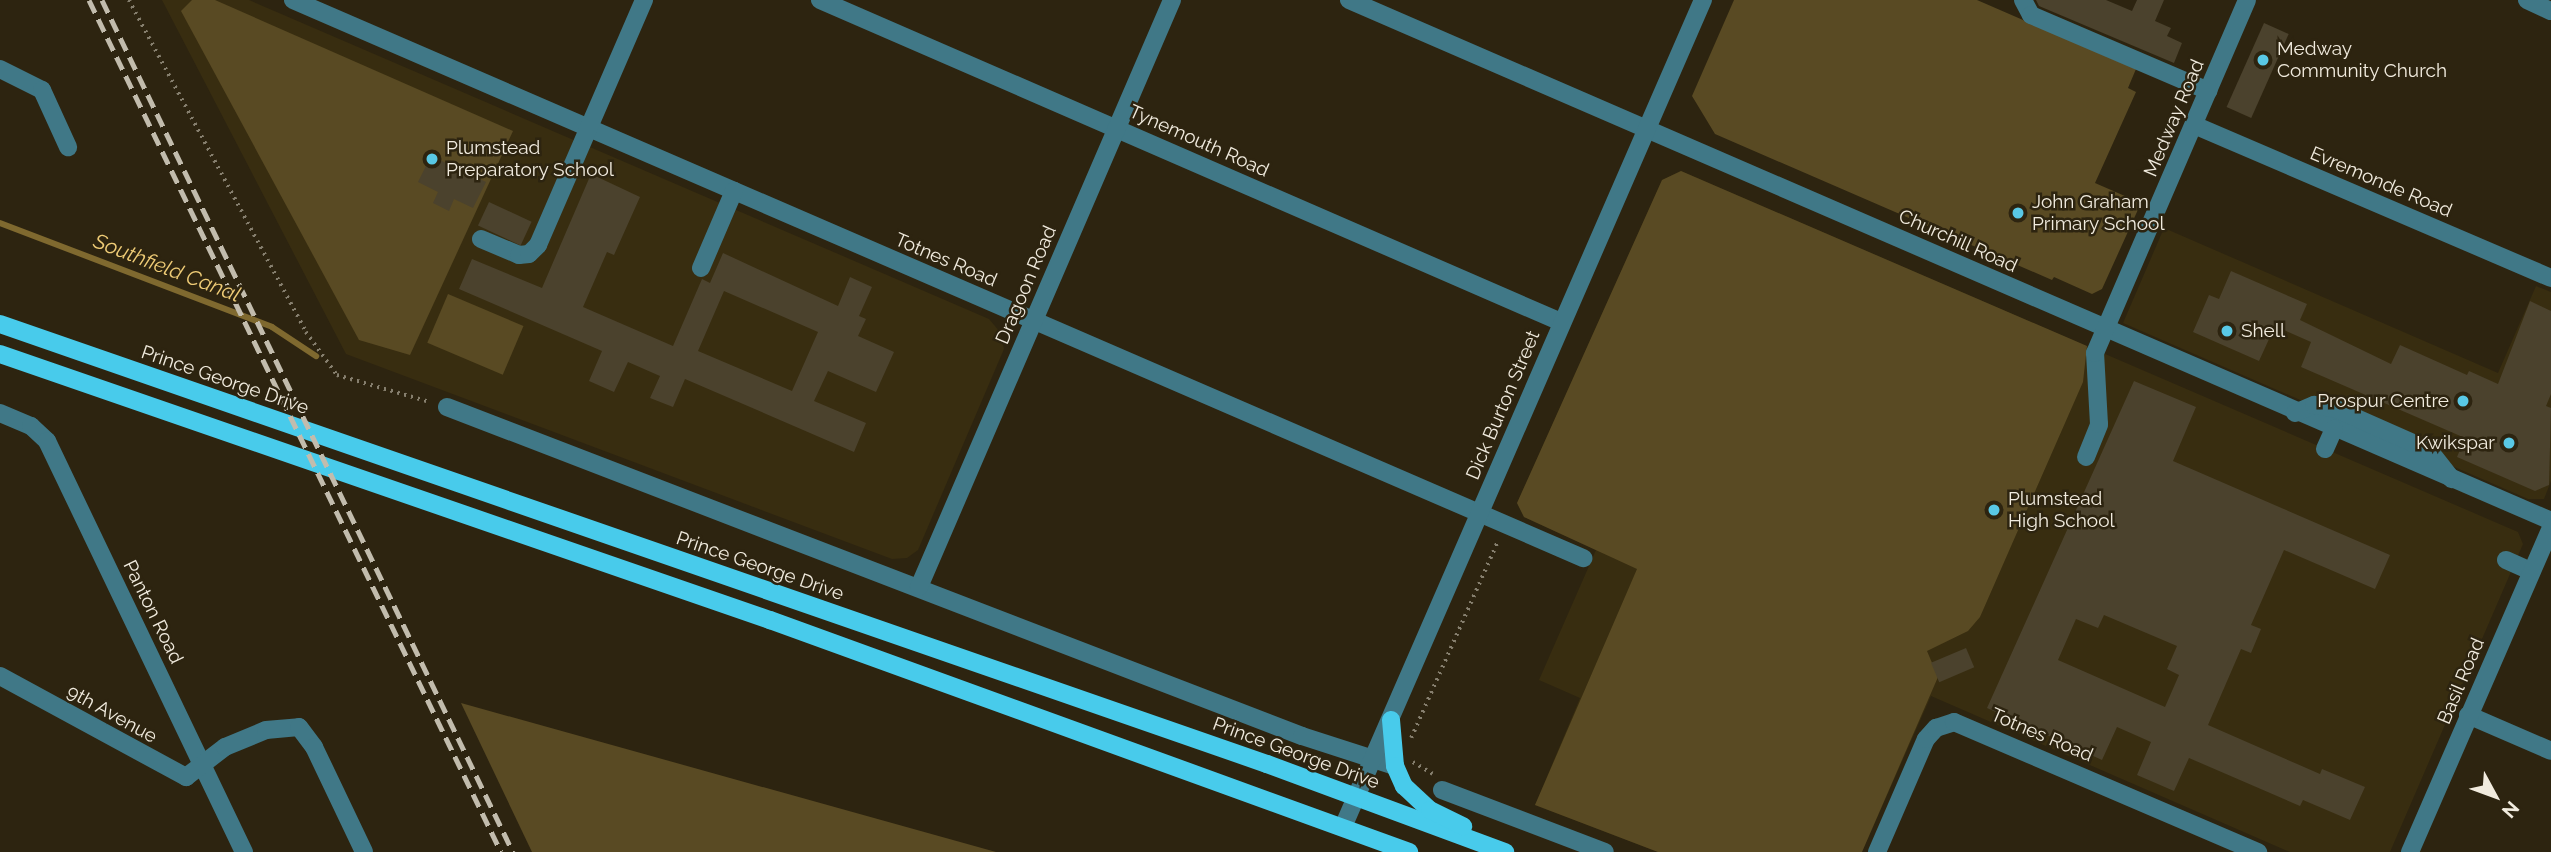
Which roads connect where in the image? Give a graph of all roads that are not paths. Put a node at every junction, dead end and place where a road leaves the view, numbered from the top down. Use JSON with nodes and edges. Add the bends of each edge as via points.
{"nodes":[{"id":1,"x":293,"y":0,"type":"edge"},
{"id":2,"x":644,"y":0,"type":"edge"},
{"id":3,"x":820,"y":0,"type":"edge"},
{"id":4,"x":1172,"y":0,"type":"edge"},
{"id":5,"x":1349,"y":0,"type":"edge"},
{"id":6,"x":1703,"y":0,"type":"edge"},
{"id":7,"x":2023,"y":0,"type":"edge"},
{"id":8,"x":2247,"y":0,"type":"edge"},
{"id":9,"x":2527,"y":0,"type":"edge"},
{"id":10,"x":2551,"y":11,"type":"edge"},
{"id":11,"x":0,"y":69,"type":"edge"},
{"id":12,"x":2208,"y":91,"type":"junction"},
{"id":13,"x":2194,"y":125,"type":"junction"},
{"id":14,"x":589,"y":129,"type":"junction"},
{"id":15,"x":1117,"y":129,"type":"junction"},
{"id":16,"x":1648,"y":130,"type":"junction"},
{"id":17,"x":68,"y":147,"type":"dead end"},
{"id":18,"x":734,"y":191,"type":"junction"},
{"id":19,"x":481,"y":239,"type":"dead end"},
{"id":20,"x":701,"y":268,"type":"dead end"},
{"id":21,"x":2551,"y":278,"type":"edge"},
{"id":22,"x":1034,"y":321,"type":"junction"},
{"id":23,"x":1561,"y":322,"type":"junction"},
{"id":24,"x":0,"y":324,"type":"edge"},
{"id":25,"x":2105,"y":329,"type":"junction"},
{"id":26,"x":0,"y":354,"type":"edge"},
{"id":27,"x":447,"y":407,"type":"road end"},
{"id":28,"x":0,"y":413,"type":"edge"},
{"id":29,"x":2295,"y":413,"type":"junction"},
{"id":30,"x":2334,"y":429,"type":"junction"},
{"id":31,"x":2325,"y":449,"type":"dead end"},
{"id":32,"x":2086,"y":457,"type":"dead end"},
{"id":33,"x":2452,"y":479,"type":"junction"},
{"id":34,"x":1478,"y":514,"type":"junction"},
{"id":35,"x":2551,"y":521,"type":"edge"},
{"id":36,"x":2551,"y":527,"type":"edge"},
{"id":37,"x":1583,"y":558,"type":"dead end"},
{"id":38,"x":2506,"y":560,"type":"dead end"},
{"id":39,"x":2531,"y":571,"type":"junction"},
{"id":40,"x":919,"y":587,"type":"junction"},
{"id":41,"x":0,"y":676,"type":"edge"},
{"id":42,"x":2468,"y":715,"type":"junction"},
{"id":43,"x":1391,"y":720,"type":"junction"},
{"id":44,"x":2551,"y":751,"type":"edge"},
{"id":45,"x":1370,"y":759,"type":"junction"},
{"id":46,"x":203,"y":766,"type":"junction"},
{"id":47,"x":1395,"y":766,"type":"junction"},
{"id":48,"x":1442,"y":790,"type":"road end"},
{"id":49,"x":1355,"y":797,"type":"junction"},
{"id":50,"x":1343,"y":827,"type":"junction"},
{"id":51,"x":244,"y":852,"type":"edge"},
{"id":52,"x":364,"y":852,"type":"edge"},
{"id":53,"x":1409,"y":852,"type":"edge"},
{"id":54,"x":1505,"y":852,"type":"edge"},
{"id":55,"x":1519,"y":852,"type":"edge"},
{"id":56,"x":1605,"y":852,"type":"edge"},
{"id":57,"x":1877,"y":852,"type":"edge"},
{"id":58,"x":2258,"y":852,"type":"edge"},
{"id":59,"x":2410,"y":852,"type":"edge"}],
"edges":[{"from":1,"to":14,"type":"street","name":"Totnes Road"},
{"from":2,"to":14,"type":"street"},
{"from":3,"to":15,"type":"street","name":"Tynemouth Road"},
{"from":4,"to":15,"type":"street","name":"Dragoon Road"},
{"from":5,"to":16,"type":"street","name":"Churchill Road"},
{"from":6,"to":16,"type":"street","name":"Dick Burton Street"},
{"from":7,"to":12,"type":"street","via":[[2031,15]]},
{"from":8,"to":12,"type":"street","name":"Medway Road"},
{"from":9,"to":10,"type":"street"},
{"from":11,"to":17,"type":"street","via":[[43,90]]},
{"from":12,"to":13,"type":"street","name":"Medway Road"},
{"from":13,"to":21,"type":"street","name":"Evremonde Road"},
{"from":13,"to":25,"type":"street","name":"Medway Road"},
{"from":14,"to":18,"type":"street","name":"Totnes Road"},
{"from":14,"to":19,"type":"street","via":[[534,250],[519,255]]},
{"from":15,"to":22,"type":"street","name":"Dragoon Road"},
{"from":15,"to":23,"type":"street","name":"Tynemouth Road"},
{"from":16,"to":23,"type":"street","name":"Dick Burton Street"},
{"from":16,"to":25,"type":"street","name":"Churchill Road"},
{"from":18,"to":20,"type":"street"},
{"from":18,"to":22,"type":"street","name":"Totnes Road"},
{"from":22,"to":34,"type":"street","name":"Totnes Road"},
{"from":22,"to":40,"type":"street","name":"Dragoon Road"},
{"from":23,"to":34,"type":"street","name":"Dick Burton Street"},
{"from":24,"to":49,"type":"main road","name":"Prince George Drive"},
{"from":25,"to":29,"type":"street","name":"Churchill Road"},
{"from":25,"to":32,"type":"street","name":"Medway Road","via":[[2094,357],[2099,424]]},
{"from":26,"to":50,"type":"main road","via":[[770,620]]},
{"from":27,"to":40,"type":"street","name":"Prince George Drive"},
{"from":28,"to":46,"type":"street","name":"Panton Road","via":[[31,426],[47,441]]},
{"from":29,"to":30,"type":"street","name":"Churchill Road"},
{"from":29,"to":33,"type":"street","via":[[2314,405],[2336,409],[2429,450]]},
{"from":30,"to":31,"type":"street"},
{"from":30,"to":33,"type":"street","name":"Churchill Road"},
{"from":33,"to":35,"type":"street","name":"Churchill Road"},
{"from":34,"to":37,"type":"street","name":"Totnes Road"},
{"from":34,"to":43,"type":"street","name":"Dick Burton Street"},
{"from":36,"to":39,"type":"street","name":"Basil Road"},
{"from":38,"to":39,"type":"street"},
{"from":39,"to":42,"type":"street","name":"Basil Road"},
{"from":40,"to":45,"type":"street","name":"Prince George Drive"},
{"from":41,"to":46,"type":"street","name":"9th Avenue","via":[[175,773],[186,776]]},
{"from":42,"to":44,"type":"street"},
{"from":42,"to":59,"type":"street","name":"Basil Road"},
{"from":43,"to":45,"type":"street","name":"Dick Burton Street"},
{"from":43,"to":47,"type":"main road"},
{"from":45,"to":47,"type":"street","name":"Prince George Drive"},
{"from":45,"to":49,"type":"street","name":"Dick Burton Street"},
{"from":46,"to":51,"type":"street","name":"Panton Road"},
{"from":46,"to":52,"type":"street","via":[[225,747],[266,730],[299,727],[314,747]]},
{"from":47,"to":55,"type":"main road","via":[[1404,786],[1430,810]]},
{"from":48,"to":56,"type":"street"},
{"from":49,"to":50,"type":"street","name":"Dick Burton Street"},
{"from":49,"to":54,"type":"main road","name":"Prince George Drive"},
{"from":50,"to":53,"type":"main road"},
{"from":57,"to":58,"type":"street","name":"Totnes Road","via":[[1930,733],[1954,722]]}]}
